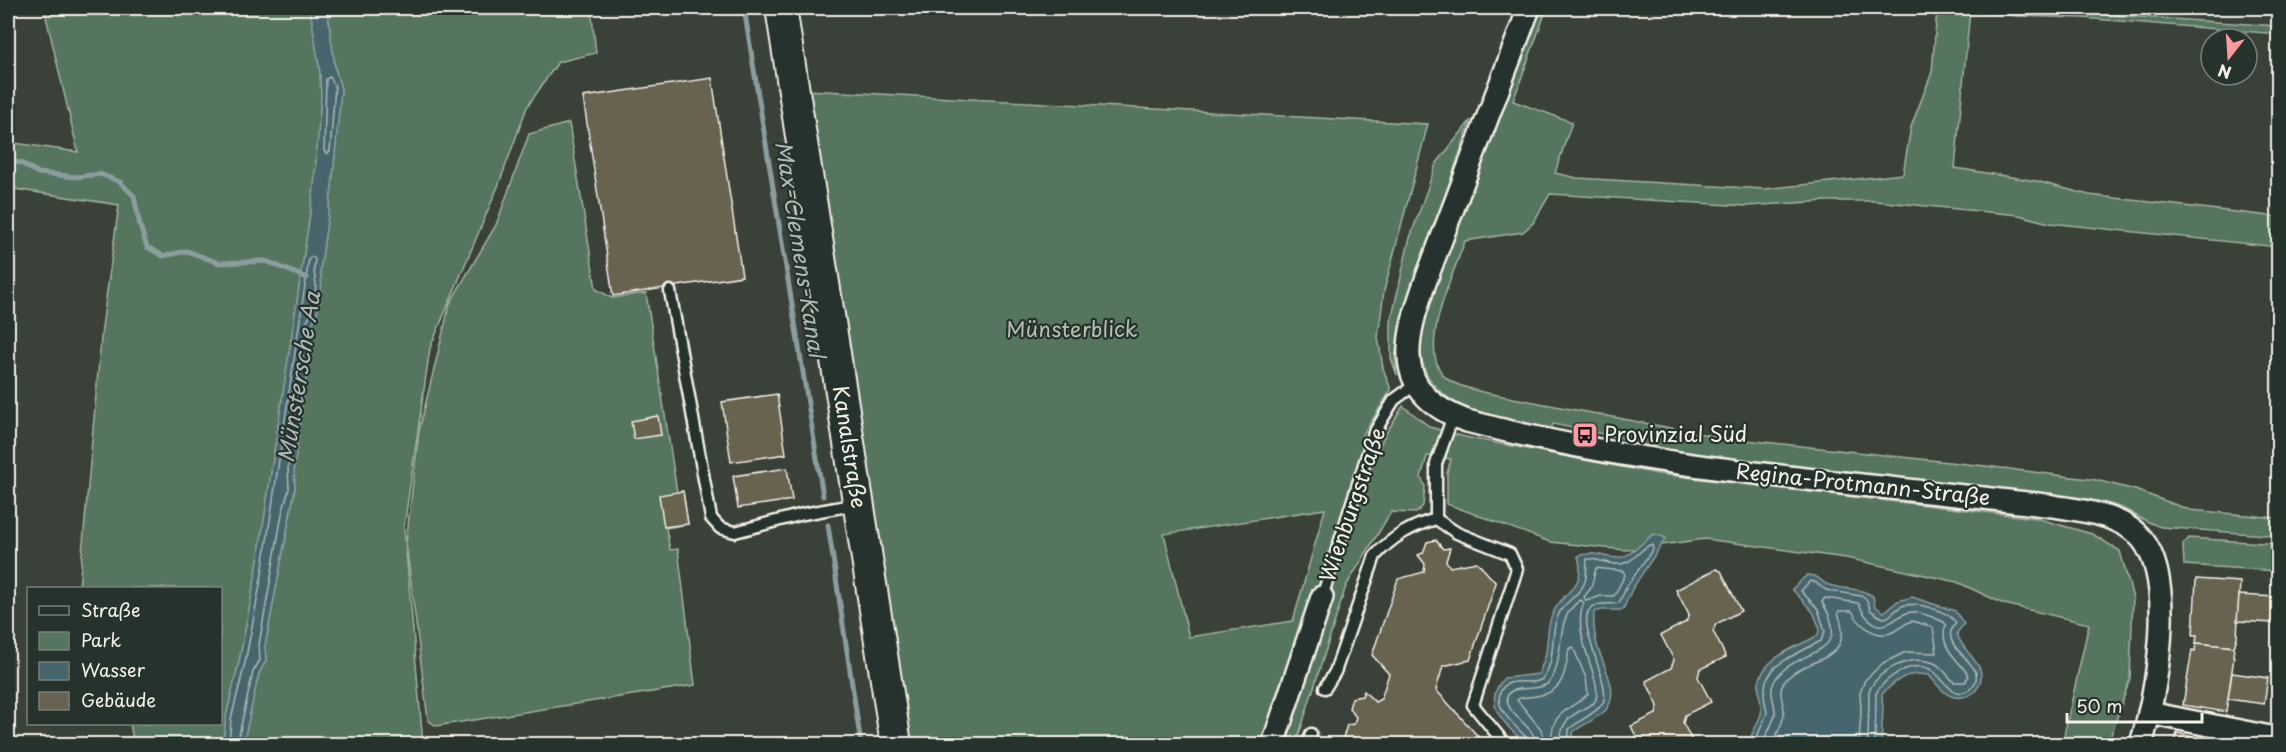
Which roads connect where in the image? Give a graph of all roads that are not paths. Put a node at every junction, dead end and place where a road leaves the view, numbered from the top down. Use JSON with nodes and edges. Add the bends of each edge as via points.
{"nodes":[{"id":1,"x":781,"y":8,"type":"edge"},
{"id":2,"x":1529,"y":8,"type":"edge"},
{"id":3,"x":670,"y":291,"type":"dead end"},
{"id":4,"x":1416,"y":384,"type":"junction"},
{"id":5,"x":1453,"y":416,"type":"junction"},
{"id":6,"x":858,"y":504,"type":"junction"},
{"id":7,"x":1436,"y":519,"type":"junction"},
{"id":8,"x":1322,"y":597,"type":"joint"},
{"id":9,"x":1325,"y":688,"type":"dead end"},
{"id":10,"x":2149,"y":713,"type":"junction"},
{"id":11,"x":2270,"y":737,"type":"dead end"},
{"id":12,"x":896,"y":744,"type":"edge"},
{"id":13,"x":1273,"y":744,"type":"edge"},
{"id":14,"x":1505,"y":744,"type":"edge"},
{"id":15,"x":2140,"y":744,"type":"edge"}],
"edges":[{"from":1,"to":6,"type":"main road","name":"Kanalstraße"},
{"from":2,"to":4,"type":"street","via":[[1417,304],[1408,351]]},
{"from":3,"to":6,"type":"lane","via":[[711,518],[720,528],[735,532]]},
{"from":4,"to":5,"type":"street","name":"Regina-Protmann-Straße","via":[[1432,403]]},
{"from":4,"to":8,"type":"lane","name":"Wienburgstraße","via":[[1394,400],[1374,433]]},
{"from":5,"to":7,"type":"lane","via":[[1436,464]]},
{"from":5,"to":10,"type":"street","name":"Regina-Protmann-Straße","via":[[1678,464],[2054,506],[2110,519],[2142,540],[2158,577],[2159,649]]},
{"from":6,"to":12,"type":"main road","name":"Kanalstraße","via":[[871,553]]},
{"from":7,"to":9,"type":"lane","via":[[1410,527],[1375,556],[1335,672]]},
{"from":7,"to":14,"type":"lane","via":[[1457,533],[1510,554],[1515,561],[1515,579],[1473,705]]},
{"from":8,"to":13,"type":"street","name":"Wienburgstraße"},
{"from":10,"to":11,"type":"street"},
{"from":10,"to":15,"type":"street","name":"Regina-Protmann-Straße"}]}
